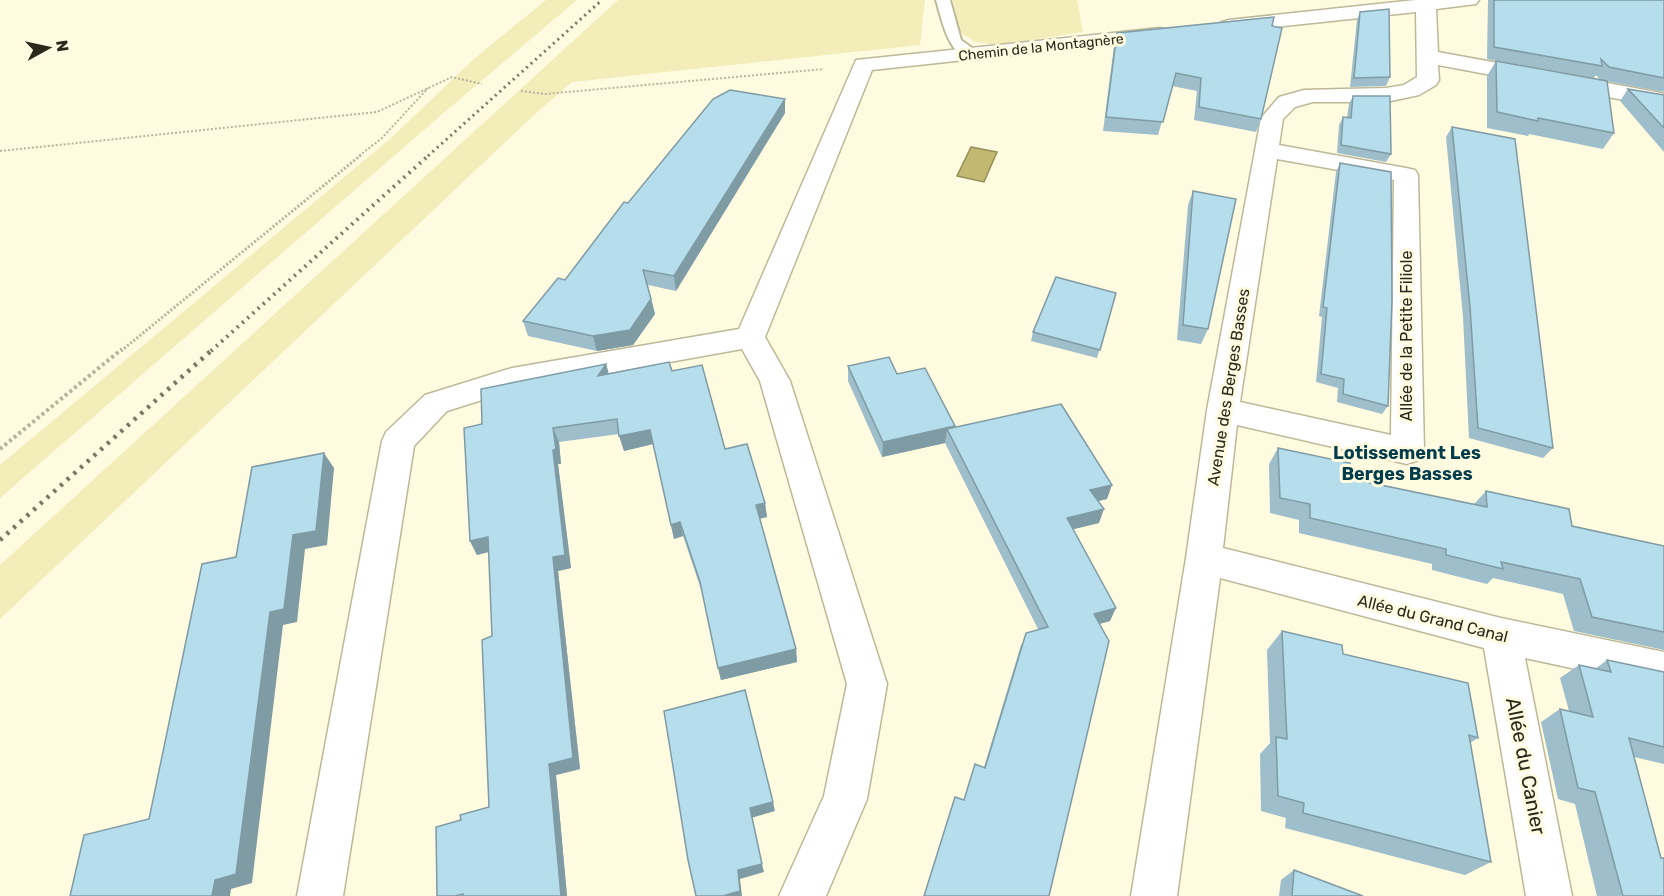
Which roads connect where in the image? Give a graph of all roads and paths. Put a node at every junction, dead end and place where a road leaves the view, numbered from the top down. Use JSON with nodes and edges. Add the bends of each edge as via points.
{"nodes":[{"id":1,"x":943,"y":0,"type":"edge"},
{"id":2,"x":1470,"y":0,"type":"edge"},
{"id":3,"x":1426,"y":6,"type":"junction"},
{"id":4,"x":1204,"y":29,"type":"edge"},
{"id":5,"x":1181,"y":31,"type":"edge"},
{"id":6,"x":973,"y":54,"type":"junction"},
{"id":7,"x":1429,"y":57,"type":"junction"},
{"id":8,"x":864,"y":65,"type":"junction"},
{"id":9,"x":482,"y":84,"type":"dead end"},
{"id":10,"x":428,"y":88,"type":"junction"},
{"id":11,"x":521,"y":91,"type":"dead end"},
{"id":12,"x":1656,"y":97,"type":"edge"},
{"id":13,"x":1267,"y":150,"type":"junction"},
{"id":14,"x":0,"y":151,"type":"edge"},
{"id":15,"x":750,"y":337,"type":"junction"},
{"id":16,"x":1223,"y":410,"type":"junction"},
{"id":17,"x":0,"y":449,"type":"edge"},
{"id":18,"x":1204,"y":558,"type":"junction"},
{"id":19,"x":1501,"y":636,"type":"junction"},
{"id":20,"x":1664,"y":670,"type":"edge"},
{"id":21,"x":320,"y":896,"type":"edge"},
{"id":22,"x":802,"y":896,"type":"edge"},
{"id":23,"x":1154,"y":896,"type":"edge"},
{"id":24,"x":1549,"y":896,"type":"edge"}],
"edges":[{"from":1,"to":6,"type":"lane","via":[[955,42]]},
{"from":2,"to":3,"type":"street"},
{"from":3,"to":4,"type":"street"},
{"from":3,"to":7,"type":"street","name":"Avenue des Berges Basses"},
{"from":5,"to":6,"type":"street","name":"Chemin de la Montagnère"},
{"from":6,"to":8,"type":"street","name":"Chemin de la Montagnère"},
{"from":7,"to":12,"type":"street"},
{"from":7,"to":13,"type":"street","name":"Avenue des Berges Basses","via":[[1428,80],[1411,90],[1386,95],[1312,95],[1287,102],[1272,118]]},
{"from":8,"to":11,"type":"path","via":[[545,94]]},
{"from":8,"to":15,"type":"street"},
{"from":9,"to":10,"type":"path","via":[[452,77]]},
{"from":10,"to":14,"type":"path","via":[[377,112]]},
{"from":10,"to":17,"type":"path","via":[[382,138]]},
{"from":13,"to":16,"type":"street","name":"Avenue des Berges Basses"},
{"from":13,"to":16,"type":"street","name":"Allée de la Petite Filiole","via":[[1406,175],[1407,451]]},
{"from":15,"to":21,"type":"street","via":[[512,379],[435,403],[398,441]]},
{"from":15,"to":22,"type":"street","via":[[775,381],[867,684],[845,799]]},
{"from":16,"to":18,"type":"street","name":"Avenue des Berges Basses"},
{"from":18,"to":19,"type":"street","name":"Allée du Grand Canal"},
{"from":18,"to":23,"type":"street","name":"Avenue des Berges Basses"},
{"from":19,"to":20,"type":"street","name":"Allée du Grand Canal"},
{"from":19,"to":24,"type":"street","name":"Allée du Canier"}]}
